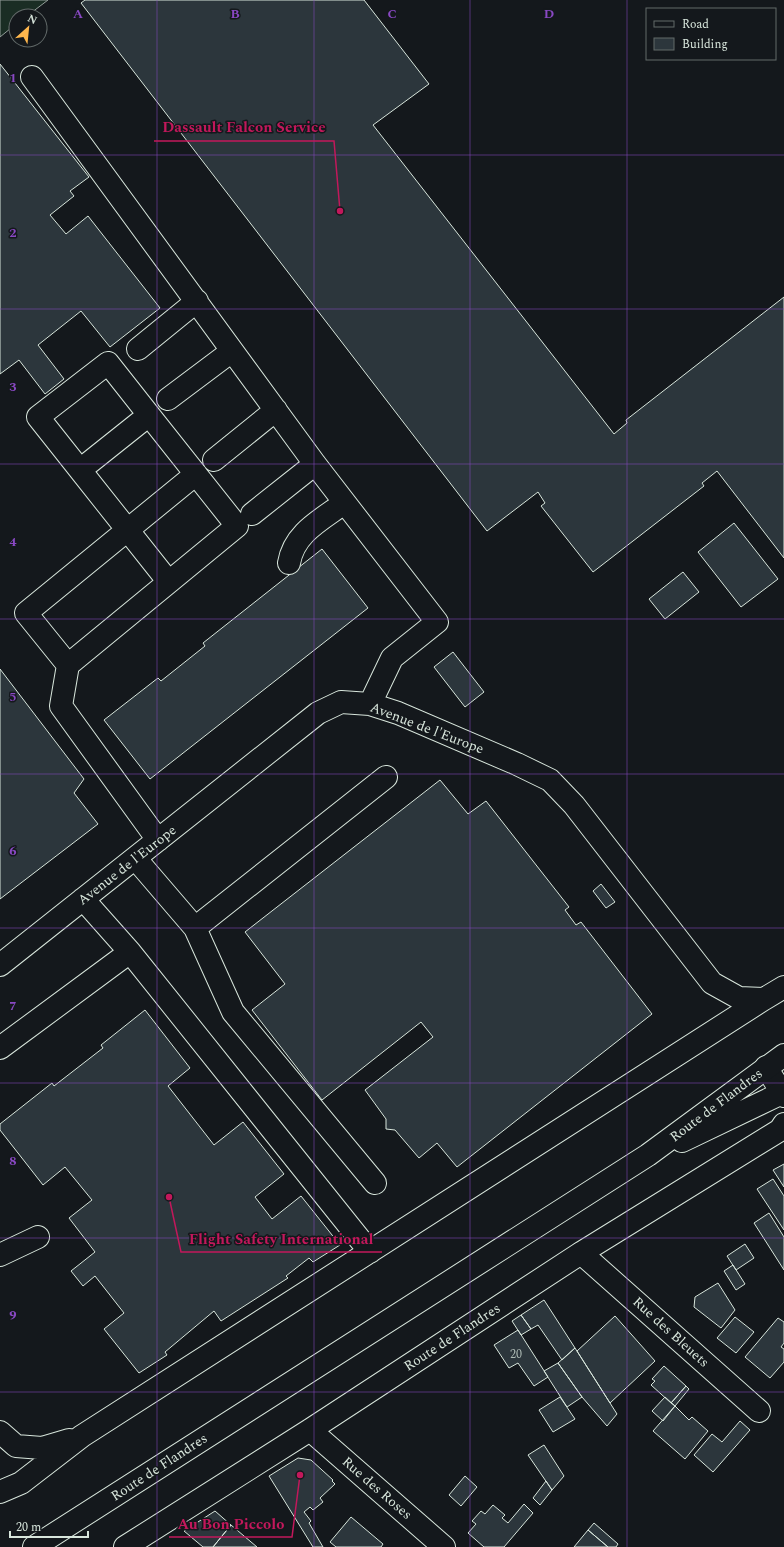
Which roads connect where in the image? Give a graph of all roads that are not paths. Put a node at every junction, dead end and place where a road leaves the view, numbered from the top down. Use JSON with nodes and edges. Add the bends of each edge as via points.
{"nodes":[{"id":1,"x":32,"y":76,"type":"dead end"},
{"id":2,"x":196,"y":301,"type":"junction"},
{"id":3,"x":138,"y":349,"type":"dead end"},
{"id":4,"x":232,"y":351,"type":"junction"},
{"id":5,"x":168,"y":399,"type":"dead end"},
{"id":6,"x":276,"y":410,"type":"junction"},
{"id":7,"x":149,"y":415,"type":"junction"},
{"id":8,"x":214,"y":460,"type":"dead end"},
{"id":9,"x":315,"y":464,"type":"junction"},
{"id":10,"x":80,"y":470,"type":"junction"},
{"id":11,"x":196,"y":474,"type":"junction"},
{"id":12,"x":344,"y":503,"type":"junction"},
{"id":13,"x":252,"y":514,"type":"dead end"},
{"id":14,"x":127,"y":530,"type":"junction"},
{"id":15,"x":289,"y":563,"type":"dead end"},
{"id":16,"x":168,"y":581,"type":"junction"},
{"id":17,"x":68,"y":665,"type":"junction"},
{"id":18,"x":370,"y":704,"type":"junction"},
{"id":19,"x":386,"y":777,"type":"dead end"},
{"id":20,"x":158,"y":840,"type":"junction"},
{"id":21,"x":135,"y":858,"type":"junction"},
{"id":22,"x":83,"y":899,"type":"junction"},
{"id":23,"x":195,"y":928,"type":"junction"},
{"id":24,"x":130,"y":952,"type":"junction"},
{"id":25,"x":0,"y":965,"type":"edge"},
{"id":26,"x":784,"y":986,"type":"edge"},
{"id":27,"x":764,"y":999,"type":"junction"},
{"id":28,"x":0,"y":1048,"type":"edge"},
{"id":29,"x":784,"y":1055,"type":"edge"},
{"id":30,"x":766,"y":1067,"type":"junction"},
{"id":31,"x":784,"y":1094,"type":"edge"},
{"id":32,"x":782,"y":1127,"type":"edge"},
{"id":33,"x":648,"y":1155,"type":"junction"},
{"id":34,"x":375,"y":1183,"type":"dead end"},
{"id":35,"x":38,"y":1236,"type":"dead end"},
{"id":36,"x":1,"y":1252,"type":"edge"},
{"id":37,"x":370,"y":1252,"type":"junction"},
{"id":38,"x":582,"y":1253,"type":"junction"},
{"id":39,"x":759,"y":1411,"type":"dead end"},
{"id":40,"x":310,"y":1430,"type":"junction"},
{"id":41,"x":0,"y":1432,"type":"edge"},
{"id":42,"x":82,"y":1436,"type":"junction"},
{"id":43,"x":0,"y":1492,"type":"edge"},
{"id":44,"x":34,"y":1547,"type":"edge"},
{"id":45,"x":125,"y":1547,"type":"edge"},
{"id":46,"x":444,"y":1547,"type":"edge"}],
"edges":[{"from":1,"to":2,"type":"street"},
{"from":2,"to":3,"type":"street"},
{"from":2,"to":4,"type":"street"},
{"from":4,"to":5,"type":"street"},
{"from":4,"to":6,"type":"street"},
{"from":6,"to":8,"type":"street"},
{"from":6,"to":9,"type":"street"},
{"from":7,"to":10,"type":"street"},
{"from":7,"to":10,"type":"street","via":[[108,362],[38,417]]},
{"from":7,"to":11,"type":"street"},
{"from":9,"to":12,"type":"street"},
{"from":9,"to":13,"type":"street"},
{"from":10,"to":14,"type":"street"},
{"from":11,"to":14,"type":"street"},
{"from":11,"to":16,"type":"street","via":[[237,526]]},
{"from":12,"to":15,"type":"street","via":[[300,536],[291,552]]},
{"from":12,"to":18,"type":"street","via":[[437,622],[392,658]]},
{"from":14,"to":16,"type":"street"},
{"from":14,"to":17,"type":"street","via":[[26,613]]},
{"from":16,"to":17,"type":"street"},
{"from":17,"to":20,"type":"street","via":[[61,706]]},
{"from":18,"to":20,"type":"street","name":"Avenue de l'Europe","via":[[341,702],[318,713]]},
{"from":18,"to":27,"type":"street","name":"Avenue de l'Europe","via":[[398,713],[550,780],[574,805],[712,983],[739,998]]},
{"from":19,"to":23,"type":"street"},
{"from":20,"to":21,"type":"street","name":"Avenue de l'Europe"},
{"from":21,"to":22,"type":"street","name":"Avenue de l'Europe"},
{"from":21,"to":23,"type":"street"},
{"from":22,"to":24,"type":"street"},
{"from":22,"to":25,"type":"street","name":"Avenue de l'Europe"},
{"from":23,"to":34,"type":"street","via":[[233,1012]]},
{"from":24,"to":28,"type":"street"},
{"from":24,"to":37,"type":"street"},
{"from":26,"to":27,"type":"street"},
{"from":27,"to":37,"type":"street"},
{"from":29,"to":30,"type":"street","name":"Route de Flandres"},
{"from":30,"to":31,"type":"street"},
{"from":30,"to":33,"type":"street","name":"Route de Flandres"},
{"from":31,"to":33,"type":"street","name":"Route de Flandres"},
{"from":32,"to":38,"type":"street","name":"Route de Flandres"},
{"from":33,"to":44,"type":"street","name":"Route de Flandres"},
{"from":35,"to":36,"type":"street"},
{"from":37,"to":42,"type":"street"},
{"from":38,"to":39,"type":"street","name":"Rue des Bleuets"},
{"from":38,"to":40,"type":"street","name":"Route de Flandres"},
{"from":40,"to":45,"type":"street","name":"Route de Flandres"},
{"from":40,"to":46,"type":"street","name":"Rue des Roses"},
{"from":41,"to":42,"type":"street","via":[[16,1446],[42,1448]]},
{"from":42,"to":43,"type":"street","via":[[21,1484]]}]}
